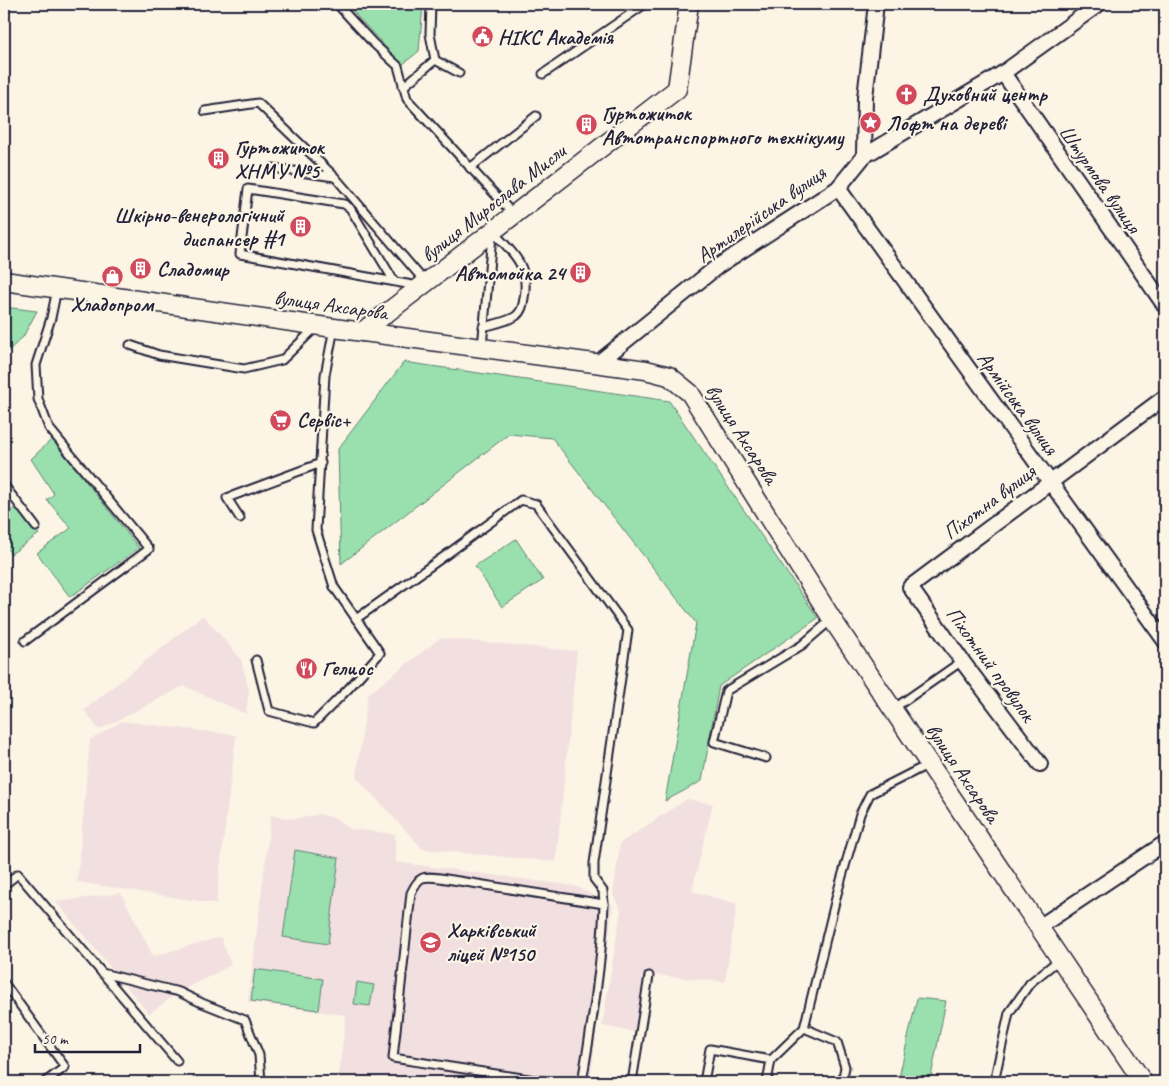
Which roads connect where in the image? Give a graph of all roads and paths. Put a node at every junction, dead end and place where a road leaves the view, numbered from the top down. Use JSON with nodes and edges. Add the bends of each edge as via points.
{"nodes":[{"id":1,"x":337,"y":4,"type":"edge"},
{"id":2,"x":431,"y":4,"type":"edge"},
{"id":3,"x":645,"y":4,"type":"edge"},
{"id":4,"x":689,"y":4,"type":"edge"},
{"id":5,"x":876,"y":4,"type":"edge"},
{"id":6,"x":1099,"y":4,"type":"edge"},
{"id":7,"x":435,"y":60,"type":"junction"},
{"id":8,"x":459,"y":72,"type":"dead end"},
{"id":9,"x":543,"y":74,"type":"dead end"},
{"id":10,"x":1003,"y":74,"type":"junction"},
{"id":11,"x":403,"y":87,"type":"junction"},
{"id":12,"x":205,"y":111,"type":"dead end"},
{"id":13,"x":536,"y":116,"type":"dead end"},
{"id":14,"x":864,"y":156,"type":"junction"},
{"id":15,"x":273,"y":168,"type":"dead end"},
{"id":16,"x":470,"y":168,"type":"junction"},
{"id":17,"x":335,"y":177,"type":"junction"},
{"id":18,"x":838,"y":188,"type":"junction"},
{"id":19,"x":514,"y":215,"type":"junction"},
{"id":20,"x":493,"y":232,"type":"junction"},
{"id":21,"x":4,"y":281,"type":"edge"},
{"id":22,"x":394,"y":282,"type":"junction"},
{"id":23,"x":424,"y":285,"type":"junction"},
{"id":24,"x":57,"y":289,"type":"junction"},
{"id":25,"x":1165,"y":306,"type":"edge"},
{"id":26,"x":326,"y":327,"type":"junction"},
{"id":27,"x":483,"y":327,"type":"junction"},
{"id":28,"x":362,"y":332,"type":"junction"},
{"id":29,"x":130,"y":345,"type":"dead end"},
{"id":30,"x":482,"y":347,"type":"junction"},
{"id":31,"x":598,"y":363,"type":"junction"},
{"id":32,"x":1165,"y":397,"type":"edge"},
{"id":33,"x":321,"y":463,"type":"junction"},
{"id":34,"x":1050,"y":482,"type":"junction"},
{"id":35,"x":4,"y":485,"type":"edge"},
{"id":36,"x":240,"y":518,"type":"dead end"},
{"id":37,"x":36,"y":527,"type":"dead end"},
{"id":38,"x":910,"y":587,"type":"joint"},
{"id":39,"x":356,"y":619,"type":"junction"},
{"id":40,"x":832,"y":619,"type":"junction"},
{"id":41,"x":25,"y":641,"type":"dead end"},
{"id":42,"x":1165,"y":641,"type":"edge"},
{"id":43,"x":256,"y":660,"type":"dead end"},
{"id":44,"x":962,"y":661,"type":"junction"},
{"id":45,"x":893,"y":709,"type":"junction"},
{"id":46,"x":766,"y":758,"type":"dead end"},
{"id":47,"x":930,"y":764,"type":"junction"},
{"id":48,"x":1040,"y":764,"type":"dead end"},
{"id":49,"x":1165,"y":843,"type":"edge"},
{"id":50,"x":4,"y":885,"type":"edge"},
{"id":51,"x":604,"y":904,"type":"junction"},
{"id":52,"x":1038,"y":927,"type":"junction"},
{"id":53,"x":1060,"y":959,"type":"junction"},
{"id":54,"x":101,"y":973,"type":"junction"},
{"id":55,"x":649,"y":976,"type":"dead end"},
{"id":56,"x":4,"y":983,"type":"edge"},
{"id":57,"x":804,"y":1028,"type":"junction"},
{"id":58,"x":771,"y":1060,"type":"junction"},
{"id":59,"x":177,"y":1061,"type":"dead end"},
{"id":60,"x":45,"y":1082,"type":"edge"},
{"id":61,"x":261,"y":1082,"type":"edge"},
{"id":62,"x":548,"y":1082,"type":"edge"},
{"id":63,"x":582,"y":1082,"type":"edge"},
{"id":64,"x":632,"y":1082,"type":"edge"},
{"id":65,"x":704,"y":1082,"type":"edge"},
{"id":66,"x":766,"y":1082,"type":"edge"},
{"id":67,"x":842,"y":1082,"type":"edge"},
{"id":68,"x":994,"y":1082,"type":"edge"},
{"id":69,"x":1143,"y":1082,"type":"edge"}],
"edges":[{"from":1,"to":11,"type":"lane","via":[[398,66]]},
{"from":2,"to":7,"type":"lane","via":[[430,34]]},
{"from":3,"to":9,"type":"lane"},
{"from":4,"to":19,"type":"street","name":"вулиця Мирослава Мисли","via":[[677,89]]},
{"from":5,"to":14,"type":"street","via":[[865,98]]},
{"from":6,"to":10,"type":"street","name":"Артилерійська вулиця"},
{"from":7,"to":8,"type":"lane"},
{"from":7,"to":11,"type":"lane"},
{"from":10,"to":14,"type":"street","name":"Артилерійська вулиця"},
{"from":10,"to":25,"type":"street","name":"Штурмова вулиця"},
{"from":11,"to":16,"type":"lane","via":[[407,99]]},
{"from":12,"to":17,"type":"lane","via":[[258,103]]},
{"from":13,"to":16,"type":"lane"},
{"from":14,"to":18,"type":"street","name":"Артилерійська вулиця"},
{"from":15,"to":17,"type":"lane"},
{"from":16,"to":19,"type":"lane"},
{"from":17,"to":23,"type":"lane"},
{"from":18,"to":31,"type":"street","name":"Артилерійська вулиця","via":[[718,266]]},
{"from":18,"to":34,"type":"street","name":"Армійська вулиця"},
{"from":19,"to":20,"type":"street","name":"вулиця Мирослава Мисли"},
{"from":20,"to":23,"type":"street","name":"вулиця Мирослава Мисли"},
{"from":20,"to":27,"type":"lane"},
{"from":20,"to":27,"type":"lane","via":[[515,254],[524,273],[526,288],[522,309],[517,316]]},
{"from":21,"to":24,"type":"street","name":"вулиця Ахсарова"},
{"from":22,"to":22,"type":"lane","via":[[350,208],[344,204],[248,189],[240,254]]},
{"from":22,"to":23,"type":"lane"},
{"from":23,"to":28,"type":"street","name":"вулиця Мирослава Мисли"},
{"from":24,"to":26,"type":"street","name":"вулиця Ахсарова"},
{"from":24,"to":41,"type":"lane","via":[[36,365],[38,399],[49,428],[149,549]]},
{"from":26,"to":28,"type":"street","name":"вулиця Ахсарова"},
{"from":26,"to":29,"type":"lane","via":[[282,360],[244,369],[159,355]]},
{"from":26,"to":33,"type":"lane"},
{"from":27,"to":30,"type":"lane"},
{"from":28,"to":30,"type":"street","name":"вулиця Ахсарова"},
{"from":30,"to":31,"type":"street","name":"вулиця Ахсарова"},
{"from":31,"to":40,"type":"street","name":"вулиця Ахсарова","via":[[669,376],[690,393]]},
{"from":32,"to":34,"type":"street","name":"Піхотна вулиця"},
{"from":33,"to":36,"type":"lane","via":[[227,498]]},
{"from":33,"to":39,"type":"lane","via":[[316,530],[334,587]]},
{"from":34,"to":38,"type":"street","name":"Піхотна вулиця"},
{"from":34,"to":42,"type":"street","name":"Армійська вулиця"},
{"from":35,"to":37,"type":"lane"},
{"from":38,"to":44,"type":"street","name":"Піхотний провулок"},
{"from":39,"to":43,"type":"lane","via":[[380,653],[314,723],[268,711]]},
{"from":39,"to":51,"type":"lane","via":[[521,500],[536,504],[628,630],[594,863],[594,879],[603,891]]},
{"from":40,"to":45,"type":"street","name":"вулиця Ахсарова"},
{"from":40,"to":46,"type":"lane","via":[[802,646],[726,691],[714,742]]},
{"from":44,"to":45,"type":"lane"},
{"from":44,"to":48,"type":"street","name":"Піхотний провулок"},
{"from":45,"to":47,"type":"street","name":"вулиця Ахсарова"},
{"from":47,"to":52,"type":"street","name":"вулиця Ахсарова"},
{"from":47,"to":57,"type":"lane","via":[[870,794],[866,801],[837,894]]},
{"from":49,"to":52,"type":"street"},
{"from":50,"to":54,"type":"lane","via":[[18,874]]},
{"from":51,"to":62,"type":"lane","via":[[424,876],[417,881],[411,893],[393,1058]]},
{"from":51,"to":63,"type":"lane"},
{"from":52,"to":53,"type":"street","name":"вулиця Ахсарова"},
{"from":53,"to":68,"type":"lane","via":[[1030,983],[1008,1013]]},
{"from":53,"to":69,"type":"street","name":"вулиця Ахсарова"},
{"from":54,"to":59,"type":"lane"},
{"from":54,"to":61,"type":"lane","via":[[179,992],[245,1020],[258,1055]]},
{"from":55,"to":64,"type":"lane"},
{"from":56,"to":60,"type":"lane","via":[[65,1067]]},
{"from":57,"to":58,"type":"lane"},
{"from":57,"to":67,"type":"lane","via":[[837,1042],[844,1068]]},
{"from":58,"to":65,"type":"lane","via":[[710,1049]]},
{"from":58,"to":66,"type":"lane"}]}
